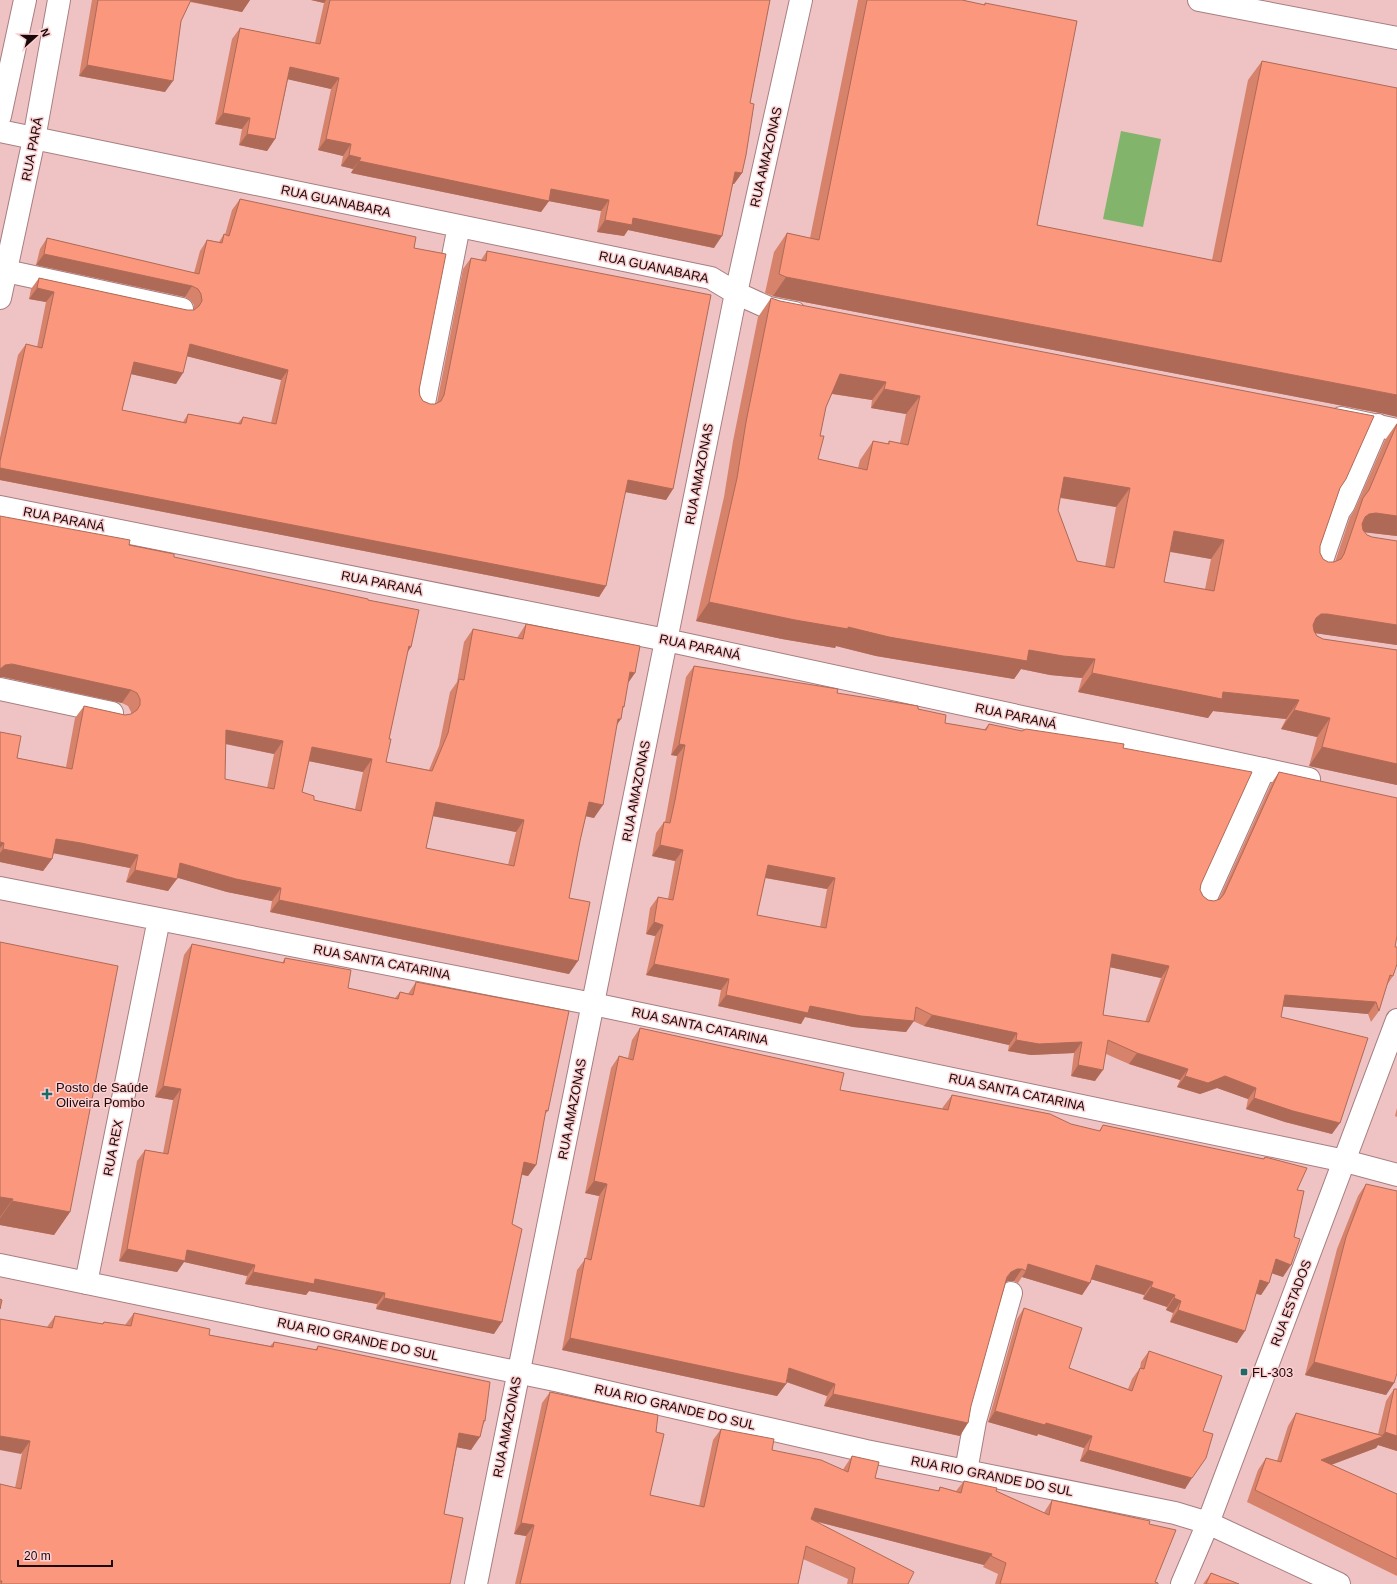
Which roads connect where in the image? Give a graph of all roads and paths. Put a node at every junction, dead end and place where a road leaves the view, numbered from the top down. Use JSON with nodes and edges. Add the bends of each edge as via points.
{"nodes":[{"id":1,"x":25,"y":0,"type":"edge"},
{"id":2,"x":59,"y":0,"type":"edge"},
{"id":3,"x":801,"y":0,"type":"edge"},
{"id":4,"x":1199,"y":0,"type":"edge"},
{"id":5,"x":1397,"y":38,"type":"edge"},
{"id":6,"x":0,"y":116,"type":"edge"},
{"id":7,"x":0,"y":131,"type":"edge"},
{"id":8,"x":34,"y":138,"type":"junction"},
{"id":9,"x":459,"y":226,"type":"junction"},
{"id":10,"x":6,"y":271,"type":"junction"},
{"id":11,"x":736,"y":292,"type":"junction"},
{"id":12,"x":0,"y":298,"type":"edge"},
{"id":13,"x":182,"y":309,"type":"edge"},
{"id":14,"x":816,"y":317,"type":"edge"},
{"id":15,"x":424,"y":403,"type":"edge"},
{"id":16,"x":1323,"y":415,"type":"edge"},
{"id":17,"x":1387,"y":428,"type":"edge"},
{"id":18,"x":0,"y":506,"type":"edge"},
{"id":19,"x":1319,"y":569,"type":"edge"},
{"id":20,"x":666,"y":640,"type":"junction"},
{"id":21,"x":0,"y":689,"type":"edge"},
{"id":22,"x":119,"y":715,"type":"edge"},
{"id":23,"x":1264,"y":769,"type":"junction"},
{"id":24,"x":1327,"y":783,"type":"edge"},
{"id":25,"x":0,"y":888,"type":"edge"},
{"id":26,"x":1205,"y":900,"type":"edge"},
{"id":27,"x":158,"y":919,"type":"junction"},
{"id":28,"x":593,"y":1004,"type":"junction"},
{"id":29,"x":1397,"y":1020,"type":"edge"},
{"id":30,"x":1345,"y":1161,"type":"junction"},
{"id":31,"x":1397,"y":1175,"type":"edge"},
{"id":32,"x":0,"y":1265,"type":"edge"},
{"id":33,"x":86,"y":1283,"type":"junction"},
{"id":34,"x":1011,"y":1293,"type":"dead end"},
{"id":35,"x":518,"y":1372,"type":"junction"},
{"id":36,"x":966,"y":1471,"type":"junction"},
{"id":37,"x":1208,"y":1523,"type":"junction"},
{"id":38,"x":476,"y":1584,"type":"edge"},
{"id":39,"x":1182,"y":1584,"type":"edge"},
{"id":40,"x":1339,"y":1584,"type":"edge"}],
"edges":[{"from":1,"to":6,"type":"street"},
{"from":2,"to":8,"type":"street","name":"RUA PARÁ"},
{"from":3,"to":11,"type":"street","name":"RUA AMAZONAS"},
{"from":4,"to":5,"type":"street"},
{"from":7,"to":8,"type":"street","name":"RUA GUANABARA"},
{"from":8,"to":9,"type":"street","name":"RUA GUANABARA"},
{"from":8,"to":10,"type":"street","name":"RUA PARÁ"},
{"from":9,"to":11,"type":"street","name":"RUA GUANABARA","via":[[711,278]]},
{"from":9,"to":15,"type":"street"},
{"from":10,"to":12,"type":"street","name":"RUA PARÁ"},
{"from":10,"to":13,"type":"street"},
{"from":11,"to":14,"type":"street","name":"RUA GUANABARA","via":[[770,308]]},
{"from":11,"to":20,"type":"street","name":"RUA AMAZONAS"},
{"from":16,"to":17,"type":"street"},
{"from":17,"to":19,"type":"street","via":[[1339,511]]},
{"from":18,"to":20,"type":"street","name":"RUA PARANÁ"},
{"from":20,"to":23,"type":"street","name":"RUA PARANÁ"},
{"from":20,"to":28,"type":"street","name":"RUA AMAZONAS"},
{"from":21,"to":22,"type":"street"},
{"from":23,"to":24,"type":"street","name":"RUA PARANÁ"},
{"from":23,"to":26,"type":"street"},
{"from":25,"to":27,"type":"street","name":"RUA SANTA CATARINA"},
{"from":27,"to":28,"type":"street","name":"RUA SANTA CATARINA"},
{"from":27,"to":33,"type":"street","name":"RUA REX"},
{"from":28,"to":30,"type":"street","name":"RUA SANTA CATARINA"},
{"from":28,"to":35,"type":"street","name":"RUA AMAZONAS"},
{"from":29,"to":30,"type":"street","name":"RUA ESTADOS"},
{"from":30,"to":31,"type":"street","name":"RUA SANTA CATARINA"},
{"from":30,"to":37,"type":"street","name":"RUA ESTADOS"},
{"from":32,"to":33,"type":"street","name":"RUA RIO GRANDE DO SUL"},
{"from":33,"to":35,"type":"street","name":"RUA RIO GRANDE DO SUL"},
{"from":34,"to":36,"type":"street","via":[[975,1421]]},
{"from":35,"to":36,"type":"street","name":"RUA RIO GRANDE DO SUL","via":[[866,1451]]},
{"from":35,"to":38,"type":"street","name":"RUA AMAZONAS"},
{"from":36,"to":37,"type":"street","name":"RUA RIO GRANDE DO SUL","via":[[1175,1513]]},
{"from":37,"to":39,"type":"street","name":"RUA ESTADOS"},
{"from":37,"to":40,"type":"street","name":"RUA RIO GRANDE DO SUL"}]}
